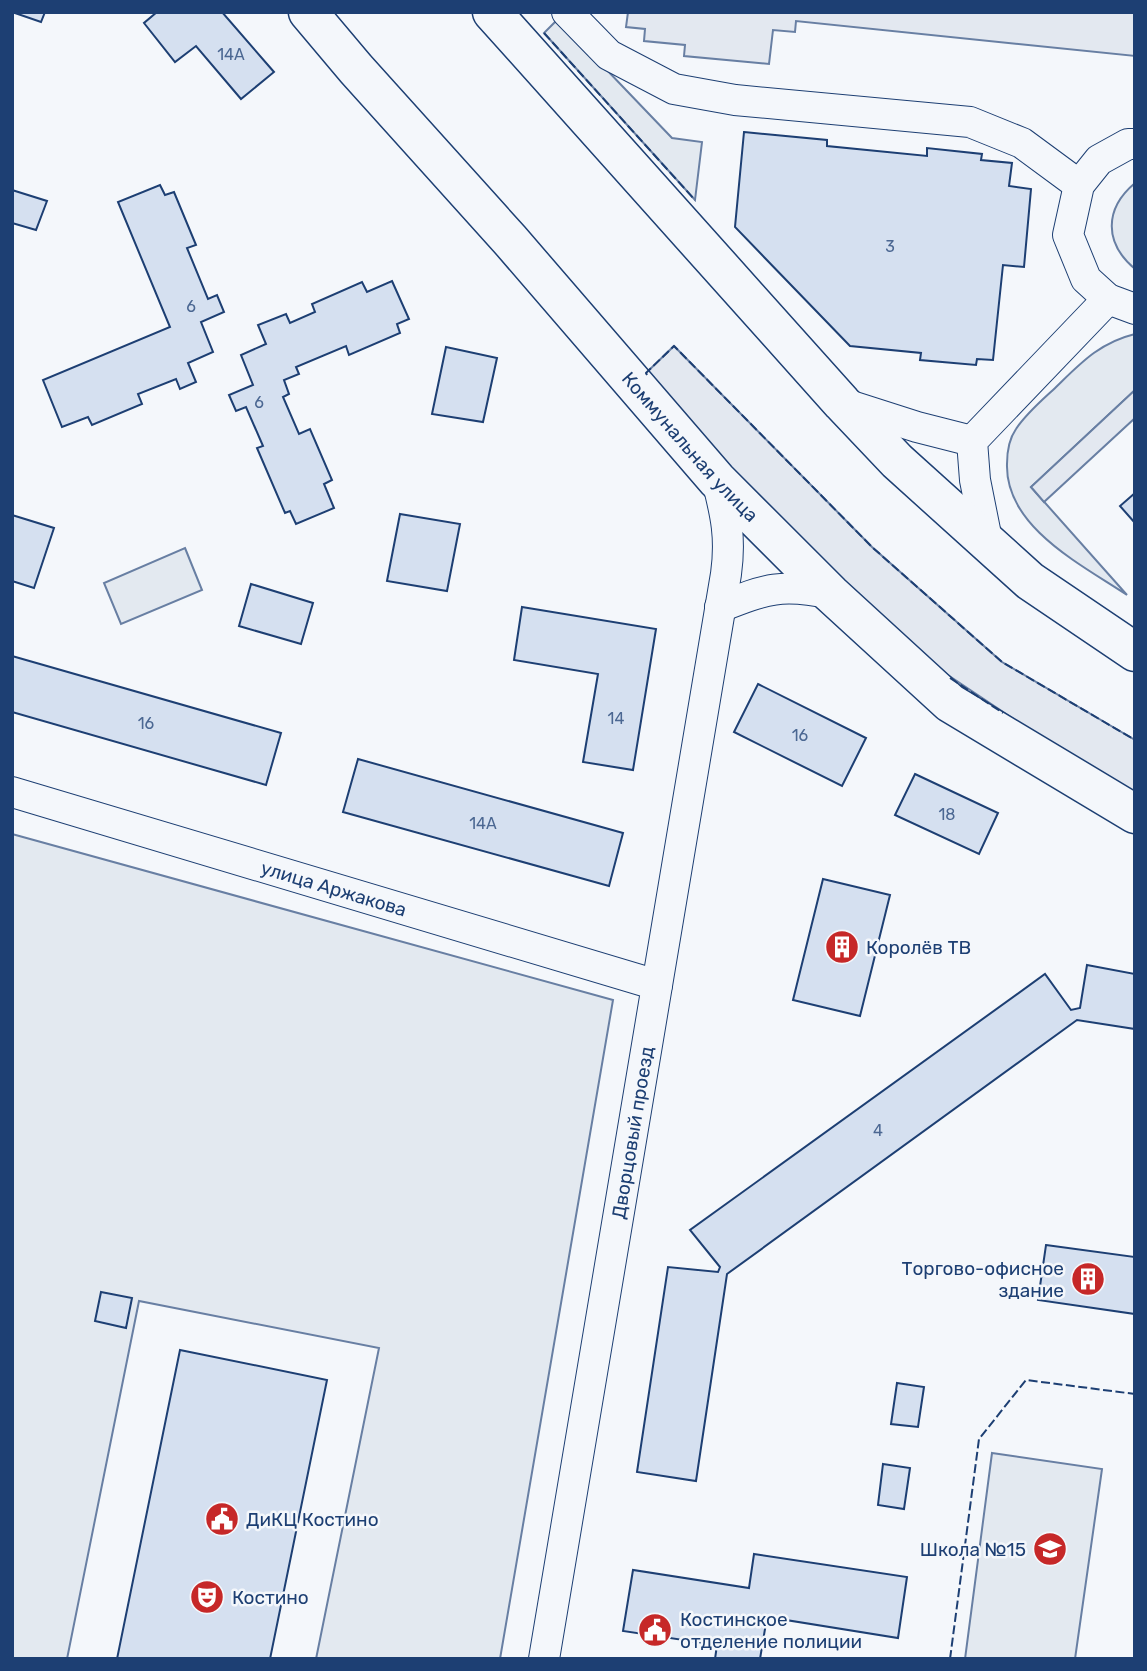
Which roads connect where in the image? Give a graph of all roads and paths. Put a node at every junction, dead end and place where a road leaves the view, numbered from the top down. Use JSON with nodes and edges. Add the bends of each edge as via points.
{"nodes":[{"id":1,"x":308,"y":12,"type":"edge"},
{"id":2,"x":492,"y":12,"type":"edge"},
{"id":3,"x":567,"y":12,"type":"edge"},
{"id":4,"x":1135,"y":144,"type":"edge"},
{"id":5,"x":1079,"y":184,"type":"junction"},
{"id":6,"x":1121,"y":304,"type":"edge"},
{"id":7,"x":842,"y":403,"type":"junction"},
{"id":8,"x":972,"y":442,"type":"junction"},
{"id":9,"x":717,"y":480,"type":"junction"},
{"id":10,"x":988,"y":545,"type":"junction"},
{"id":11,"x":831,"y":594,"type":"junction"},
{"id":12,"x":720,"y":607,"type":"junction"},
{"id":13,"x":1135,"y":652,"type":"edge"},
{"id":14,"x":12,"y":792,"type":"edge"},
{"id":15,"x":1135,"y":814,"type":"edge"},
{"id":16,"x":657,"y":985,"type":"junction"},
{"id":17,"x":544,"y":1659,"type":"edge"}],
"edges":[{"from":1,"to":9,"type":"main road","name":"Коммунальная улица"},
{"from":2,"to":7,"type":"main road"},
{"from":3,"to":5,"type":"street","via":[[609,54],[674,89],[735,100],[970,122],[1023,143]]},
{"from":4,"to":5,"type":"street","via":[[1099,160]]},
{"from":5,"to":6,"type":"street","via":[[1068,235],[1086,279]]},
{"from":6,"to":8,"type":"street"},
{"from":7,"to":8,"type":"street"},
{"from":7,"to":10,"type":"main road"},
{"from":8,"to":10,"type":"street"},
{"from":9,"to":11,"type":"main road","name":"Коммунальная улица"},
{"from":9,"to":12,"type":"street","name":"Дворцовый проезд","via":[[728,531]]},
{"from":10,"to":13,"type":"main road","via":[[1030,581]]},
{"from":11,"to":12,"type":"street","via":[[801,587],[763,590]]},
{"from":11,"to":15,"type":"main road","name":"Коммунальная улица","via":[[950,704]]},
{"from":12,"to":16,"type":"street","name":"Дворцовый проезд"},
{"from":14,"to":16,"type":"street","name":"улица Аржакова"},
{"from":16,"to":17,"type":"street","name":"Дворцовый проезд"}]}
